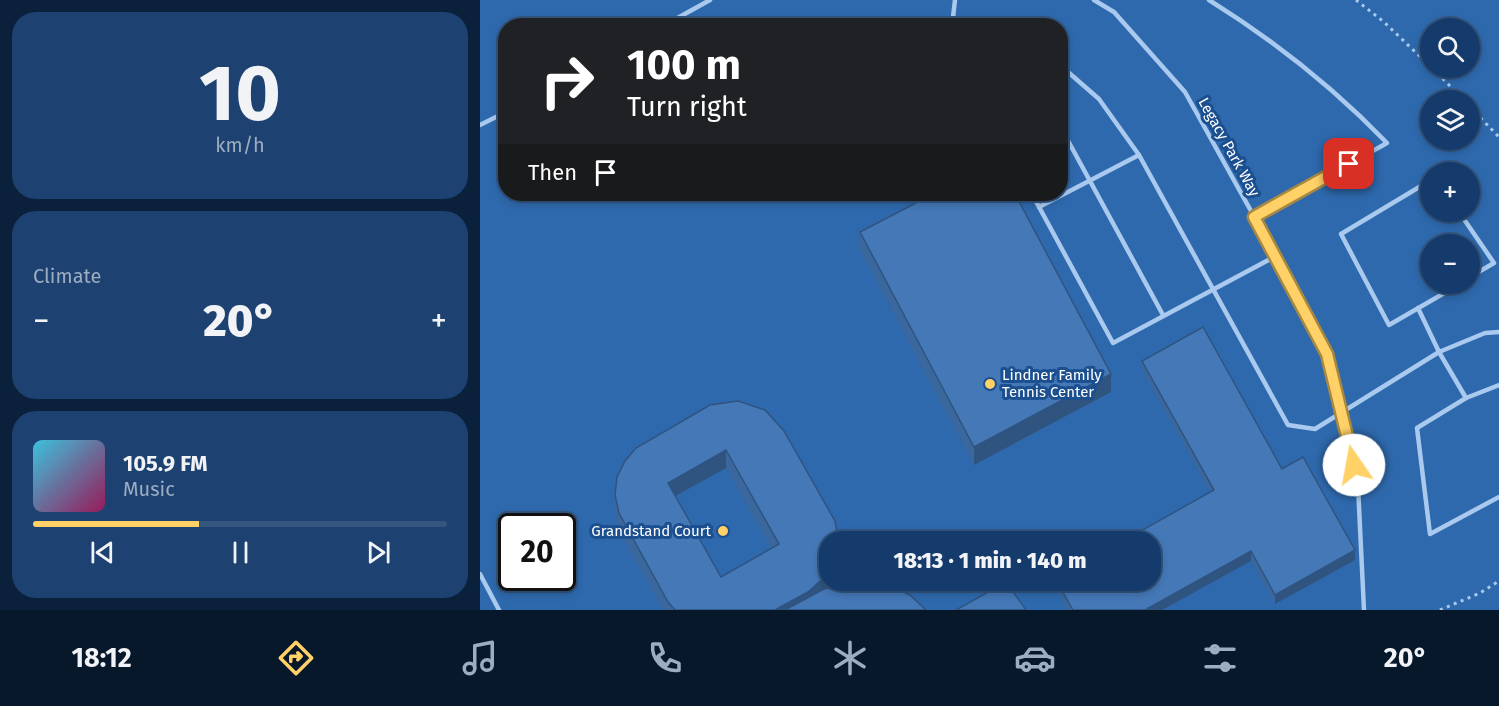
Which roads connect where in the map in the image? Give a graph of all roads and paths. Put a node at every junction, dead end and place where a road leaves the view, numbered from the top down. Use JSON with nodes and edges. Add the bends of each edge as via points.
{"nodes":[{"id":1,"x":710,"y":0,"type":"edge"},
{"id":2,"x":955,"y":0,"type":"edge"},
{"id":3,"x":1094,"y":0,"type":"edge"},
{"id":4,"x":1209,"y":0,"type":"edge"},
{"id":5,"x":1356,"y":0,"type":"edge"},
{"id":6,"x":953,"y":17,"type":"edge"},
{"id":7,"x":677,"y":18,"type":"edge"},
{"id":8,"x":1420,"y":56,"type":"edge"},
{"id":9,"x":1068,"y":72,"type":"edge"},
{"id":10,"x":1443,"y":78,"type":"edge"},
{"id":11,"x":1454,"y":90,"type":"edge"},
{"id":12,"x":498,"y":116,"type":"edge"},
{"id":13,"x":1480,"y":117,"type":"edge"},
{"id":14,"x":480,"y":125,"type":"edge"},
{"id":15,"x":1499,"y":137,"type":"edge"},
{"id":16,"x":1068,"y":140,"type":"edge"},
{"id":17,"x":1139,"y":155,"type":"junction"},
{"id":18,"x":1090,"y":178,"type":"junction"},
{"id":19,"x":1420,"y":187,"type":"edge"},
{"id":20,"x":1068,"y":191,"type":"edge"},
{"id":21,"x":1036,"y":201,"type":"edge"},
{"id":22,"x":1050,"y":201,"type":"edge"},
{"id":23,"x":1039,"y":207,"type":"junction"},
{"id":24,"x":1254,"y":217,"type":"junction"},
{"id":25,"x":1480,"y":243,"type":"edge"},
{"id":26,"x":1276,"y":256,"type":"junction"},
{"id":27,"x":1480,"y":271,"type":"edge"},
{"id":28,"x":1213,"y":289,"type":"junction"},
{"id":29,"x":1442,"y":294,"type":"edge"},
{"id":30,"x":1418,"y":308,"type":"junction"},
{"id":31,"x":1163,"y":315,"type":"junction"},
{"id":32,"x":1499,"y":332,"type":"edge"},
{"id":33,"x":1439,"y":352,"type":"junction"},
{"id":34,"x":1499,"y":385,"type":"edge"},
{"id":35,"x":1466,"y":398,"type":"junction"},
{"id":36,"x":1342,"y":411,"type":"junction"},
{"id":37,"x":1499,"y":497,"type":"edge"},
{"id":38,"x":480,"y":573,"type":"edge"},
{"id":39,"x":1499,"y":580,"type":"edge"},
{"id":40,"x":499,"y":610,"type":"edge"},
{"id":41,"x":1364,"y":610,"type":"edge"},
{"id":42,"x":1440,"y":610,"type":"edge"}],
"edges":[{"from":1,"to":7,"type":"lane"},
{"from":2,"to":6,"type":"lane"},
{"from":3,"to":24,"type":"lane","name":"Legacy Park Way","via":[[1114,12],[1185,92]]},
{"from":4,"to":24,"type":"lane","via":[[1264,36],[1337,93],[1387,143]]},
{"from":5,"to":8,"type":"path"},
{"from":9,"to":17,"type":"lane","via":[[1099,99]]},
{"from":10,"to":11,"type":"path"},
{"from":12,"to":14,"type":"lane"},
{"from":13,"to":15,"type":"path"},
{"from":16,"to":18,"type":"lane"},
{"from":17,"to":18,"type":"lane"},
{"from":17,"to":28,"type":"lane"},
{"from":18,"to":20,"type":"lane"},
{"from":18,"to":31,"type":"lane"},
{"from":19,"to":30,"type":"lane","via":[[1341,234],[1389,325]]},
{"from":21,"to":23,"type":"lane"},
{"from":22,"to":23,"type":"lane"},
{"from":23,"to":31,"type":"lane","via":[[1113,343]]},
{"from":24,"to":26,"type":"lane","name":"Legacy Park Way"},
{"from":25,"to":27,"type":"lane","via":[[1494,263]]},
{"from":26,"to":28,"type":"lane"},
{"from":26,"to":36,"type":"lane","name":"Legacy Park Way","via":[[1327,354]]},
{"from":28,"to":31,"type":"lane"},
{"from":28,"to":36,"type":"lane","via":[[1288,425],[1315,429]]},
{"from":29,"to":30,"type":"lane"},
{"from":30,"to":33,"type":"lane"},
{"from":32,"to":33,"type":"lane","via":[[1485,333]]},
{"from":33,"to":35,"type":"lane"},
{"from":33,"to":36,"type":"lane"},
{"from":34,"to":35,"type":"lane"},
{"from":35,"to":37,"type":"lane","via":[[1417,428],[1430,534]]},
{"from":36,"to":41,"type":"lane","name":"Legacy Park Way","via":[[1358,486]]},
{"from":38,"to":40,"type":"lane"},
{"from":39,"to":42,"type":"path"}]}
